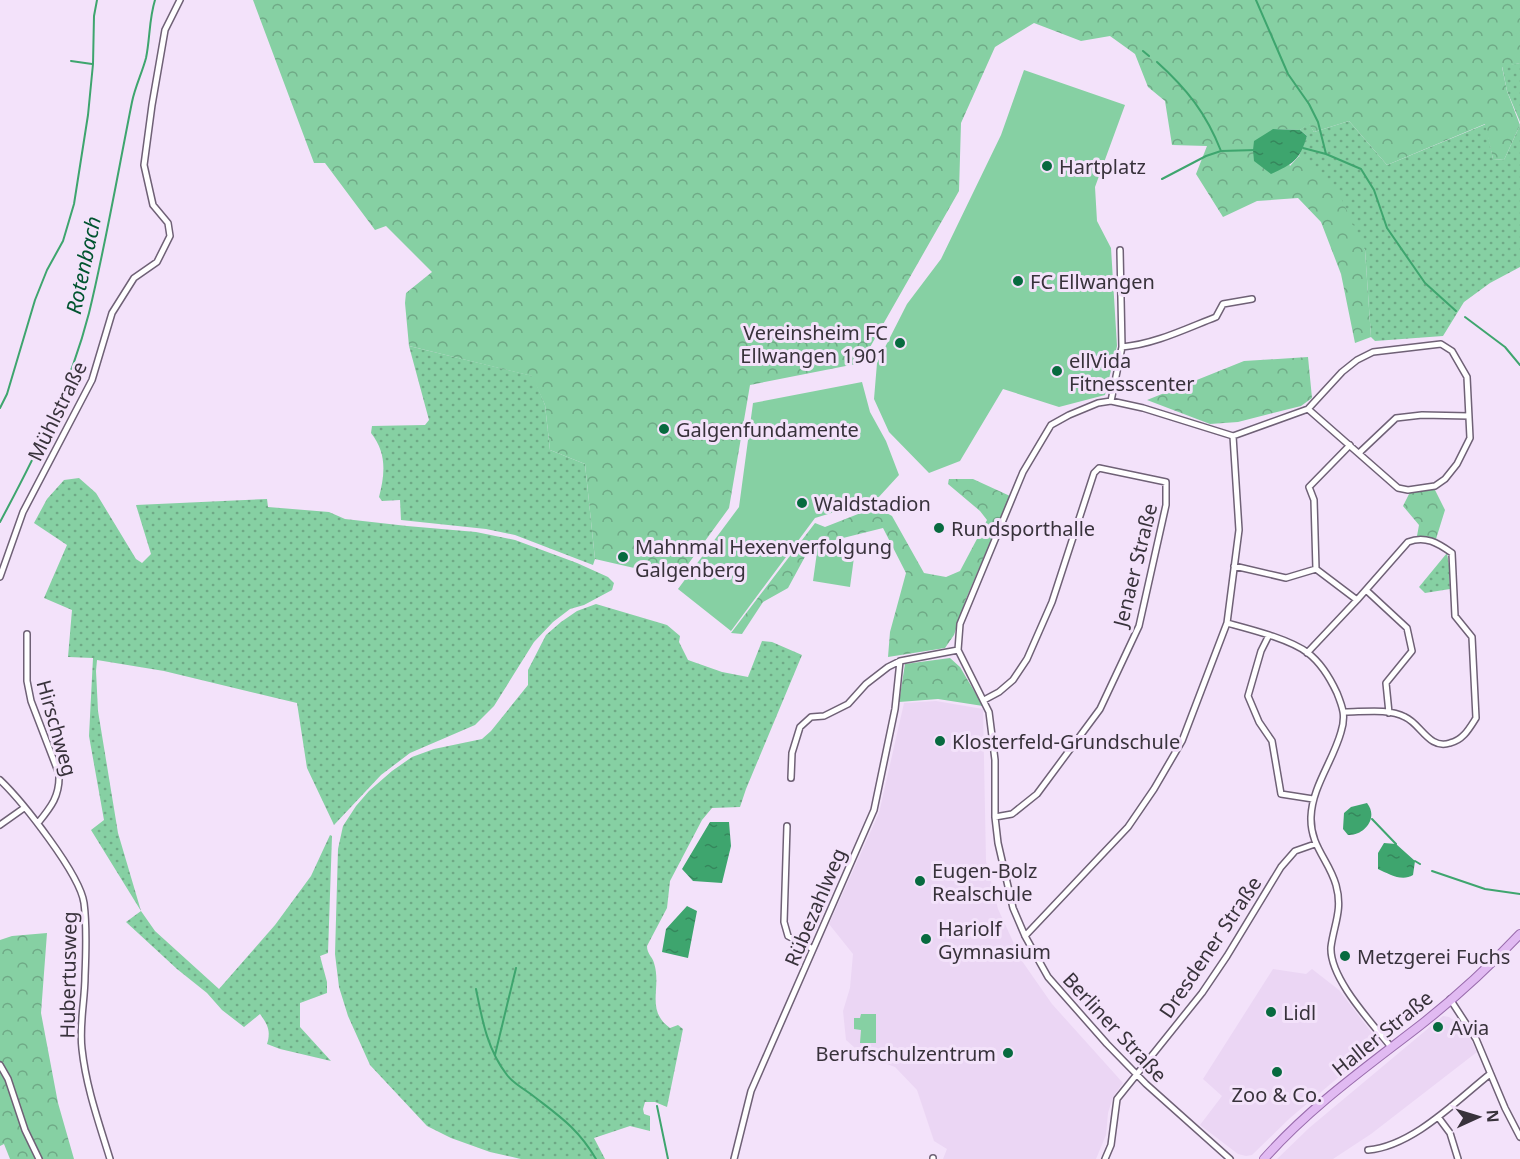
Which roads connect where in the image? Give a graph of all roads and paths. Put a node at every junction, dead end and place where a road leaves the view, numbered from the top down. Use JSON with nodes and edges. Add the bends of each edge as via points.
{"nodes":[{"id":1,"x":180,"y":0,"type":"edge"},
{"id":2,"x":1120,"y":250,"type":"dead end"},
{"id":3,"x":1252,"y":299,"type":"dead end"},
{"id":4,"x":1122,"y":347,"type":"junction"},
{"id":5,"x":1111,"y":400,"type":"junction"},
{"id":6,"x":1308,"y":409,"type":"junction"},
{"id":7,"x":1469,"y":416,"type":"junction"},
{"id":8,"x":1233,"y":436,"type":"junction"},
{"id":9,"x":1350,"y":445,"type":"junction"},
{"id":10,"x":1359,"y":453,"type":"junction"},
{"id":11,"x":1234,"y":566,"type":"junction"},
{"id":12,"x":1316,"y":569,"type":"junction"},
{"id":13,"x":0,"y":577,"type":"edge"},
{"id":14,"x":1366,"y":590,"type":"junction"},
{"id":15,"x":1358,"y":600,"type":"junction"},
{"id":16,"x":1227,"y":623,"type":"junction"},
{"id":17,"x":27,"y":634,"type":"dead end"},
{"id":18,"x":1269,"y":635,"type":"junction"},
{"id":19,"x":958,"y":650,"type":"junction"},
{"id":20,"x":1307,"y":652,"type":"junction"},
{"id":21,"x":900,"y":661,"type":"junction"},
{"id":22,"x":984,"y":700,"type":"junction"},
{"id":23,"x":1345,"y":712,"type":"junction"},
{"id":24,"x":1389,"y":713,"type":"junction"},
{"id":25,"x":791,"y":778,"type":"dead end"},
{"id":26,"x":0,"y":780,"type":"edge"},
{"id":27,"x":1313,"y":800,"type":"junction"},
{"id":28,"x":24,"y":808,"type":"junction"},
{"id":29,"x":995,"y":817,"type":"junction"},
{"id":30,"x":38,"y":823,"type":"junction"},
{"id":31,"x":0,"y":825,"type":"edge"},
{"id":32,"x":787,"y":826,"type":"dead end"},
{"id":33,"x":1315,"y":844,"type":"junction"},
{"id":34,"x":1520,"y":934,"type":"edge"},
{"id":35,"x":1025,"y":936,"type":"junction"},
{"id":36,"x":813,"y":949,"type":"junction"},
{"id":37,"x":1450,"y":999,"type":"junction"},
{"id":38,"x":1391,"y":1047,"type":"junction"},
{"id":39,"x":0,"y":1065,"type":"edge"},
{"id":40,"x":1490,"y":1074,"type":"junction"},
{"id":41,"x":1137,"y":1075,"type":"junction"},
{"id":42,"x":1438,"y":1117,"type":"junction"},
{"id":43,"x":1520,"y":1137,"type":"edge"},
{"id":44,"x":1368,"y":1150,"type":"dead end"},
{"id":45,"x":39,"y":1159,"type":"edge"},
{"id":46,"x":110,"y":1159,"type":"edge"},
{"id":47,"x":734,"y":1159,"type":"edge"},
{"id":48,"x":1105,"y":1159,"type":"edge"},
{"id":49,"x":1230,"y":1159,"type":"edge"},
{"id":50,"x":1264,"y":1159,"type":"edge"},
{"id":51,"x":1458,"y":1159,"type":"edge"}],
"edges":[{"from":1,"to":13,"type":"street","name":"Mühlstraße","via":[[165,30],[144,165],[153,205],[168,223],[170,236],[157,262],[134,278],[112,313],[92,380],[23,512]]},
{"from":2,"to":4,"type":"street"},
{"from":3,"to":4,"type":"street","via":[[1223,304],[1216,317],[1156,340]]},
{"from":4,"to":5,"type":"street"},
{"from":5,"to":8,"type":"street"},
{"from":5,"to":19,"type":"street","via":[[1069,414],[1051,425],[1023,472],[974,588],[960,624]]},
{"from":6,"to":7,"type":"street","via":[[1342,372],[1373,352],[1441,344],[1452,351],[1467,377]]},
{"from":6,"to":8,"type":"street"},
{"from":6,"to":9,"type":"street"},
{"from":7,"to":10,"type":"street","via":[[1396,418]]},
{"from":7,"to":10,"type":"street","via":[[1470,438],[1457,464],[1435,486],[1398,488]]},
{"from":8,"to":11,"type":"street","via":[[1239,530]]},
{"from":9,"to":10,"type":"street"},
{"from":9,"to":12,"type":"street","via":[[1310,487],[1314,500]]},
{"from":11,"to":12,"type":"street","via":[[1286,578]]},
{"from":11,"to":16,"type":"street"},
{"from":12,"to":15,"type":"street"},
{"from":14,"to":15,"type":"street"},
{"from":14,"to":24,"type":"street","via":[[1407,628],[1412,651],[1386,683]]},
{"from":14,"to":24,"type":"street","via":[[1408,542],[1436,541],[1452,554],[1455,616],[1472,637],[1476,718],[1459,741],[1435,743],[1406,717]]},
{"from":15,"to":20,"type":"street"},
{"from":16,"to":18,"type":"street"},
{"from":16,"to":35,"type":"street","via":[[1182,741],[1154,789],[1128,827]]},
{"from":17,"to":30,"type":"street","name":"Hirschweg","via":[[31,701],[60,785],[54,803]]},
{"from":18,"to":20,"type":"street"},
{"from":18,"to":27,"type":"street","via":[[1248,696],[1272,741],[1281,794]]},
{"from":19,"to":21,"type":"street"},
{"from":19,"to":22,"type":"street","name":"Berliner Straße"},
{"from":20,"to":23,"type":"street","via":[[1329,677]]},
{"from":21,"to":25,"type":"street","via":[[866,684],[848,704],[824,716],[811,717],[800,727],[792,753]]},
{"from":21,"to":36,"type":"street","name":"Rübezahlweg","via":[[895,709],[874,810]]},
{"from":22,"to":29,"type":"street","name":"Berliner Straße","via":[[995,760]]},
{"from":22,"to":29,"type":"street","name":"Jenaer Straße","via":[[1013,680],[1026,659],[1052,602],[1094,473],[1100,468],[1166,482],[1166,505],[1138,626],[1100,710],[1037,794],[1012,814]]},
{"from":23,"to":24,"type":"street"},
{"from":23,"to":27,"type":"street","via":[[1341,732]]},
{"from":26,"to":28,"type":"street","name":"Hubertusweg"},
{"from":27,"to":33,"type":"street","via":[[1310,819]]},
{"from":28,"to":30,"type":"street","name":"Hubertusweg"},
{"from":28,"to":31,"type":"street"},
{"from":29,"to":35,"type":"street","name":"Berliner Straße","via":[[1004,876]]},
{"from":30,"to":46,"type":"street","name":"Hubertusweg","via":[[84,901],[81,1047]]},
{"from":32,"to":36,"type":"street","via":[[784,922],[788,936]]},
{"from":33,"to":38,"type":"street","via":[[1339,897],[1331,946],[1333,965]]},
{"from":33,"to":41,"type":"street","name":"Dresdener Straße","via":[[1295,852],[1281,867],[1202,993]]},
{"from":34,"to":37,"type":"main road","name":"Haller Straße"},
{"from":35,"to":41,"type":"street","name":"Berliner Straße","via":[[1048,977]]},
{"from":36,"to":47,"type":"street","name":"Rübezahlweg","via":[[751,1091]]},
{"from":37,"to":38,"type":"main road","name":"Haller Straße"},
{"from":37,"to":40,"type":"street","via":[[1476,1039]]},
{"from":38,"to":50,"type":"main road","name":"Haller Straße","via":[[1322,1103]]},
{"from":39,"to":45,"type":"street"},
{"from":40,"to":42,"type":"street"},
{"from":40,"to":43,"type":"street"},
{"from":41,"to":48,"type":"street","name":"Dresdener Straße","via":[[1117,1099]]},
{"from":41,"to":49,"type":"street","name":"Berliner Straße"},
{"from":42,"to":44,"type":"street","via":[[1392,1145]]},
{"from":42,"to":51,"type":"street","via":[[1449,1133]]}]}
